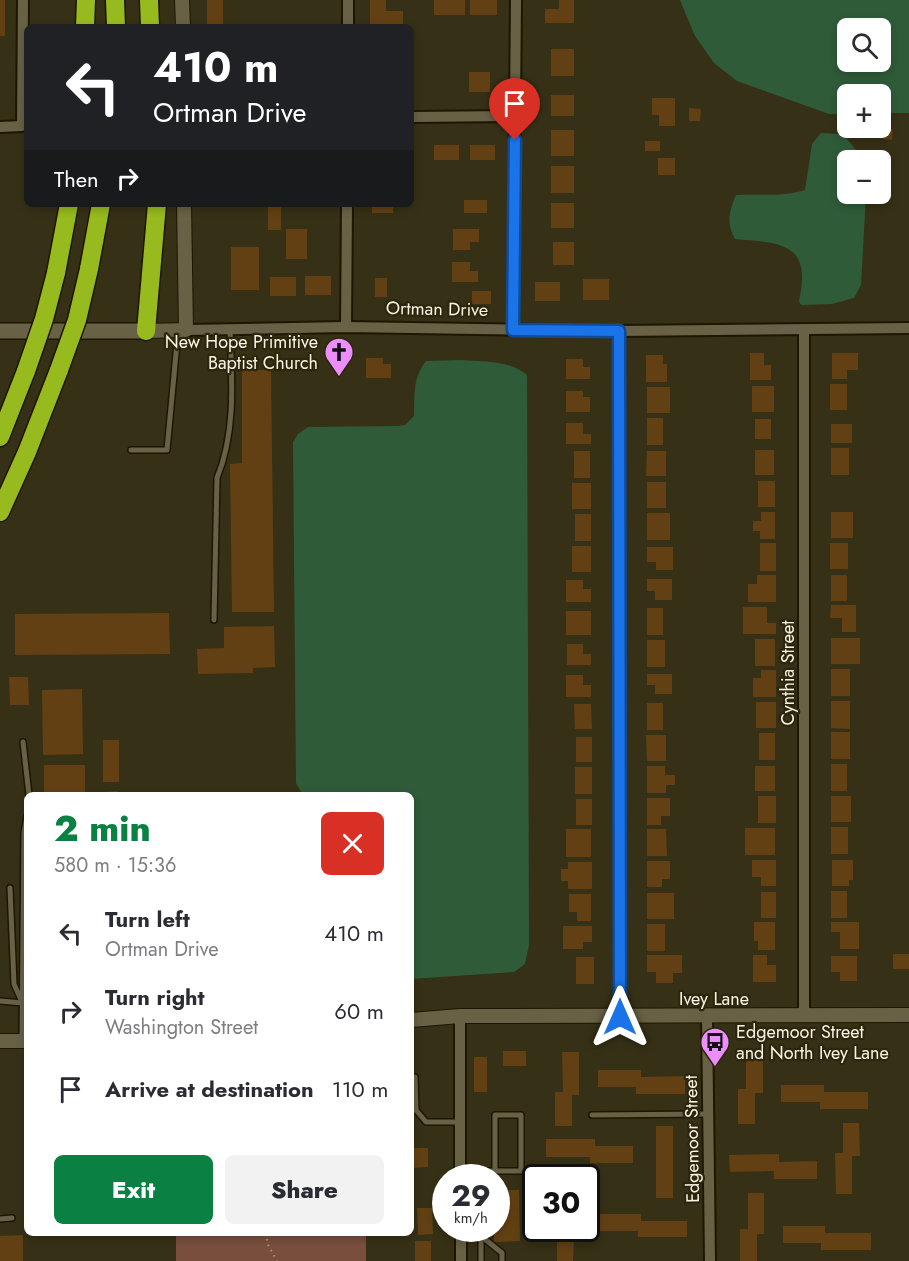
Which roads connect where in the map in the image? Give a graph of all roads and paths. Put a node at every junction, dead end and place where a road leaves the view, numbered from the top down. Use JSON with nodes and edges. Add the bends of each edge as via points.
{"nodes":[{"id":1,"x":23,"y":0,"type":"edge"},
{"id":2,"x":86,"y":0,"type":"edge"},
{"id":3,"x":116,"y":0,"type":"edge"},
{"id":4,"x":149,"y":0,"type":"edge"},
{"id":5,"x":183,"y":0,"type":"edge"},
{"id":6,"x":348,"y":0,"type":"edge"},
{"id":7,"x":516,"y":0,"type":"edge"},
{"id":8,"x":85,"y":24,"type":"edge"},
{"id":9,"x":116,"y":24,"type":"edge"},
{"id":10,"x":150,"y":24,"type":"edge"},
{"id":11,"x":183,"y":24,"type":"edge"},
{"id":12,"x":348,"y":24,"type":"edge"},
{"id":13,"x":515,"y":116,"type":"junction"},
{"id":14,"x":414,"y":117,"type":"edge"},
{"id":15,"x":0,"y":127,"type":"edge"},
{"id":16,"x":68,"y":207,"type":"edge"},
{"id":17,"x":100,"y":207,"type":"edge"},
{"id":18,"x":156,"y":207,"type":"edge"},
{"id":19,"x":184,"y":207,"type":"edge"},
{"id":20,"x":347,"y":207,"type":"edge"},
{"id":21,"x":346,"y":327,"type":"junction"},
{"id":22,"x":230,"y":328,"type":"junction"},
{"id":23,"x":909,"y":328,"type":"edge"},
{"id":24,"x":804,"y":329,"type":"junction"},
{"id":25,"x":182,"y":330,"type":"junction"},
{"id":26,"x":513,"y":330,"type":"junction"},
{"id":27,"x":0,"y":331,"type":"edge"},
{"id":28,"x":146,"y":331,"type":"junction"},
{"id":29,"x":619,"y":331,"type":"junction"},
{"id":30,"x":0,"y":437,"type":"edge"},
{"id":31,"x":131,"y":450,"type":"dead end"},
{"id":32,"x":0,"y":512,"type":"edge"},
{"id":33,"x":214,"y":620,"type":"dead end"},
{"id":34,"x":23,"y":742,"type":"dead end"},
{"id":35,"x":29,"y":792,"type":"edge"},
{"id":36,"x":24,"y":833,"type":"edge"},
{"id":37,"x":10,"y":888,"type":"dead end"},
{"id":38,"x":0,"y":1000,"type":"edge"},
{"id":39,"x":23,"y":1003,"type":"junction"},
{"id":40,"x":909,"y":1015,"type":"edge"},
{"id":41,"x":460,"y":1016,"type":"junction"},
{"id":42,"x":804,"y":1016,"type":"junction"},
{"id":43,"x":620,"y":1017,"type":"junction"},
{"id":44,"x":707,"y":1017,"type":"junction"},
{"id":45,"x":414,"y":1020,"type":"edge"},
{"id":46,"x":0,"y":1041,"type":"edge"},
{"id":47,"x":24,"y":1041,"type":"edge"},
{"id":48,"x":414,"y":1077,"type":"edge"},
{"id":49,"x":414,"y":1094,"type":"edge"},
{"id":50,"x":414,"y":1111,"type":"edge"},
{"id":51,"x":708,"y":1114,"type":"junction"},
{"id":52,"x":592,"y":1115,"type":"dead end"},
{"id":53,"x":460,"y":1122,"type":"junction"},
{"id":54,"x":460,"y":1164,"type":"edge"},
{"id":55,"x":495,"y":1171,"type":"joint"},
{"id":56,"x":12,"y":1218,"type":"dead end"},
{"id":57,"x":0,"y":1219,"type":"edge"},
{"id":58,"x":267,"y":1236,"type":"edge"},
{"id":59,"x":461,"y":1242,"type":"edge"},
{"id":60,"x":481,"y":1242,"type":"edge"},
{"id":61,"x":488,"y":1242,"type":"edge"},
{"id":62,"x":277,"y":1261,"type":"edge"},
{"id":63,"x":461,"y":1261,"type":"edge"},
{"id":64,"x":481,"y":1261,"type":"edge"},
{"id":65,"x":502,"y":1261,"type":"edge"},
{"id":66,"x":710,"y":1261,"type":"edge"}],
"edges":[{"from":1,"to":15,"type":"street","via":[[22,126]]},
{"from":2,"to":8,"type":"highway"},
{"from":3,"to":9,"type":"highway"},
{"from":4,"to":10,"type":"highway"},
{"from":5,"to":11,"type":"street"},
{"from":6,"to":12,"type":"street"},
{"from":7,"to":13,"type":"street"},
{"from":13,"to":14,"type":"street"},
{"from":13,"to":26,"type":"street"},
{"from":16,"to":30,"type":"highway","bridge":true,"via":[[44,319]]},
{"from":17,"to":32,"type":"highway","bridge":true,"via":[[77,320]]},
{"from":18,"to":28,"type":"highway"},
{"from":19,"to":25,"type":"street"},
{"from":20,"to":21,"type":"street"},
{"from":21,"to":22,"type":"street","name":"Ortman Drive"},
{"from":21,"to":26,"type":"street","name":"Ortman Drive"},
{"from":22,"to":25,"type":"street","name":"Ortman Drive"},
{"from":22,"to":33,"type":"lane","via":[[230,427],[226,458],[217,478]]},
{"from":23,"to":24,"type":"street","name":"Ortman Drive"},
{"from":24,"to":29,"type":"street","name":"Ortman Drive"},
{"from":24,"to":42,"type":"street","name":"Cynthia Street"},
{"from":25,"to":28,"type":"street","name":"Ortman Drive"},
{"from":25,"to":31,"type":"lane","via":[[167,450]]},
{"from":26,"to":29,"type":"street","name":"Ortman Drive"},
{"from":27,"to":28,"type":"main road","name":"Ortman Drive"},
{"from":29,"to":43,"type":"street"},
{"from":34,"to":35,"type":"lane"},
{"from":36,"to":39,"type":"lane"},
{"from":37,"to":39,"type":"lane","via":[[14,984]]},
{"from":38,"to":39,"type":"lane"},
{"from":39,"to":47,"type":"lane"},
{"from":40,"to":42,"type":"street","name":"Ivey Lane"},
{"from":41,"to":43,"type":"street","name":"Ivey Lane"},
{"from":41,"to":45,"type":"street","name":"Ivey Lane"},
{"from":41,"to":53,"type":"street"},
{"from":42,"to":44,"type":"street","name":"Ivey Lane"},
{"from":43,"to":44,"type":"street","name":"Ivey Lane"},
{"from":44,"to":51,"type":"street","name":"Edgemoor Street"},
{"from":46,"to":47,"type":"street"},
{"from":48,"to":49,"type":"lane"},
{"from":50,"to":53,"type":"lane","via":[[426,1122]]},
{"from":51,"to":52,"type":"lane"},
{"from":51,"to":66,"type":"street","name":"Edgemoor Street"},
{"from":53,"to":54,"type":"street"},
{"from":55,"to":55,"type":"lane","via":[[521,1171],[521,1115],[495,1115]]},
{"from":56,"to":57,"type":"lane"},
{"from":58,"to":62,"type":"path"},
{"from":59,"to":63,"type":"street"},
{"from":60,"to":64,"type":"lane"},
{"from":61,"to":65,"type":"lane","via":[[502,1253]]}]}
